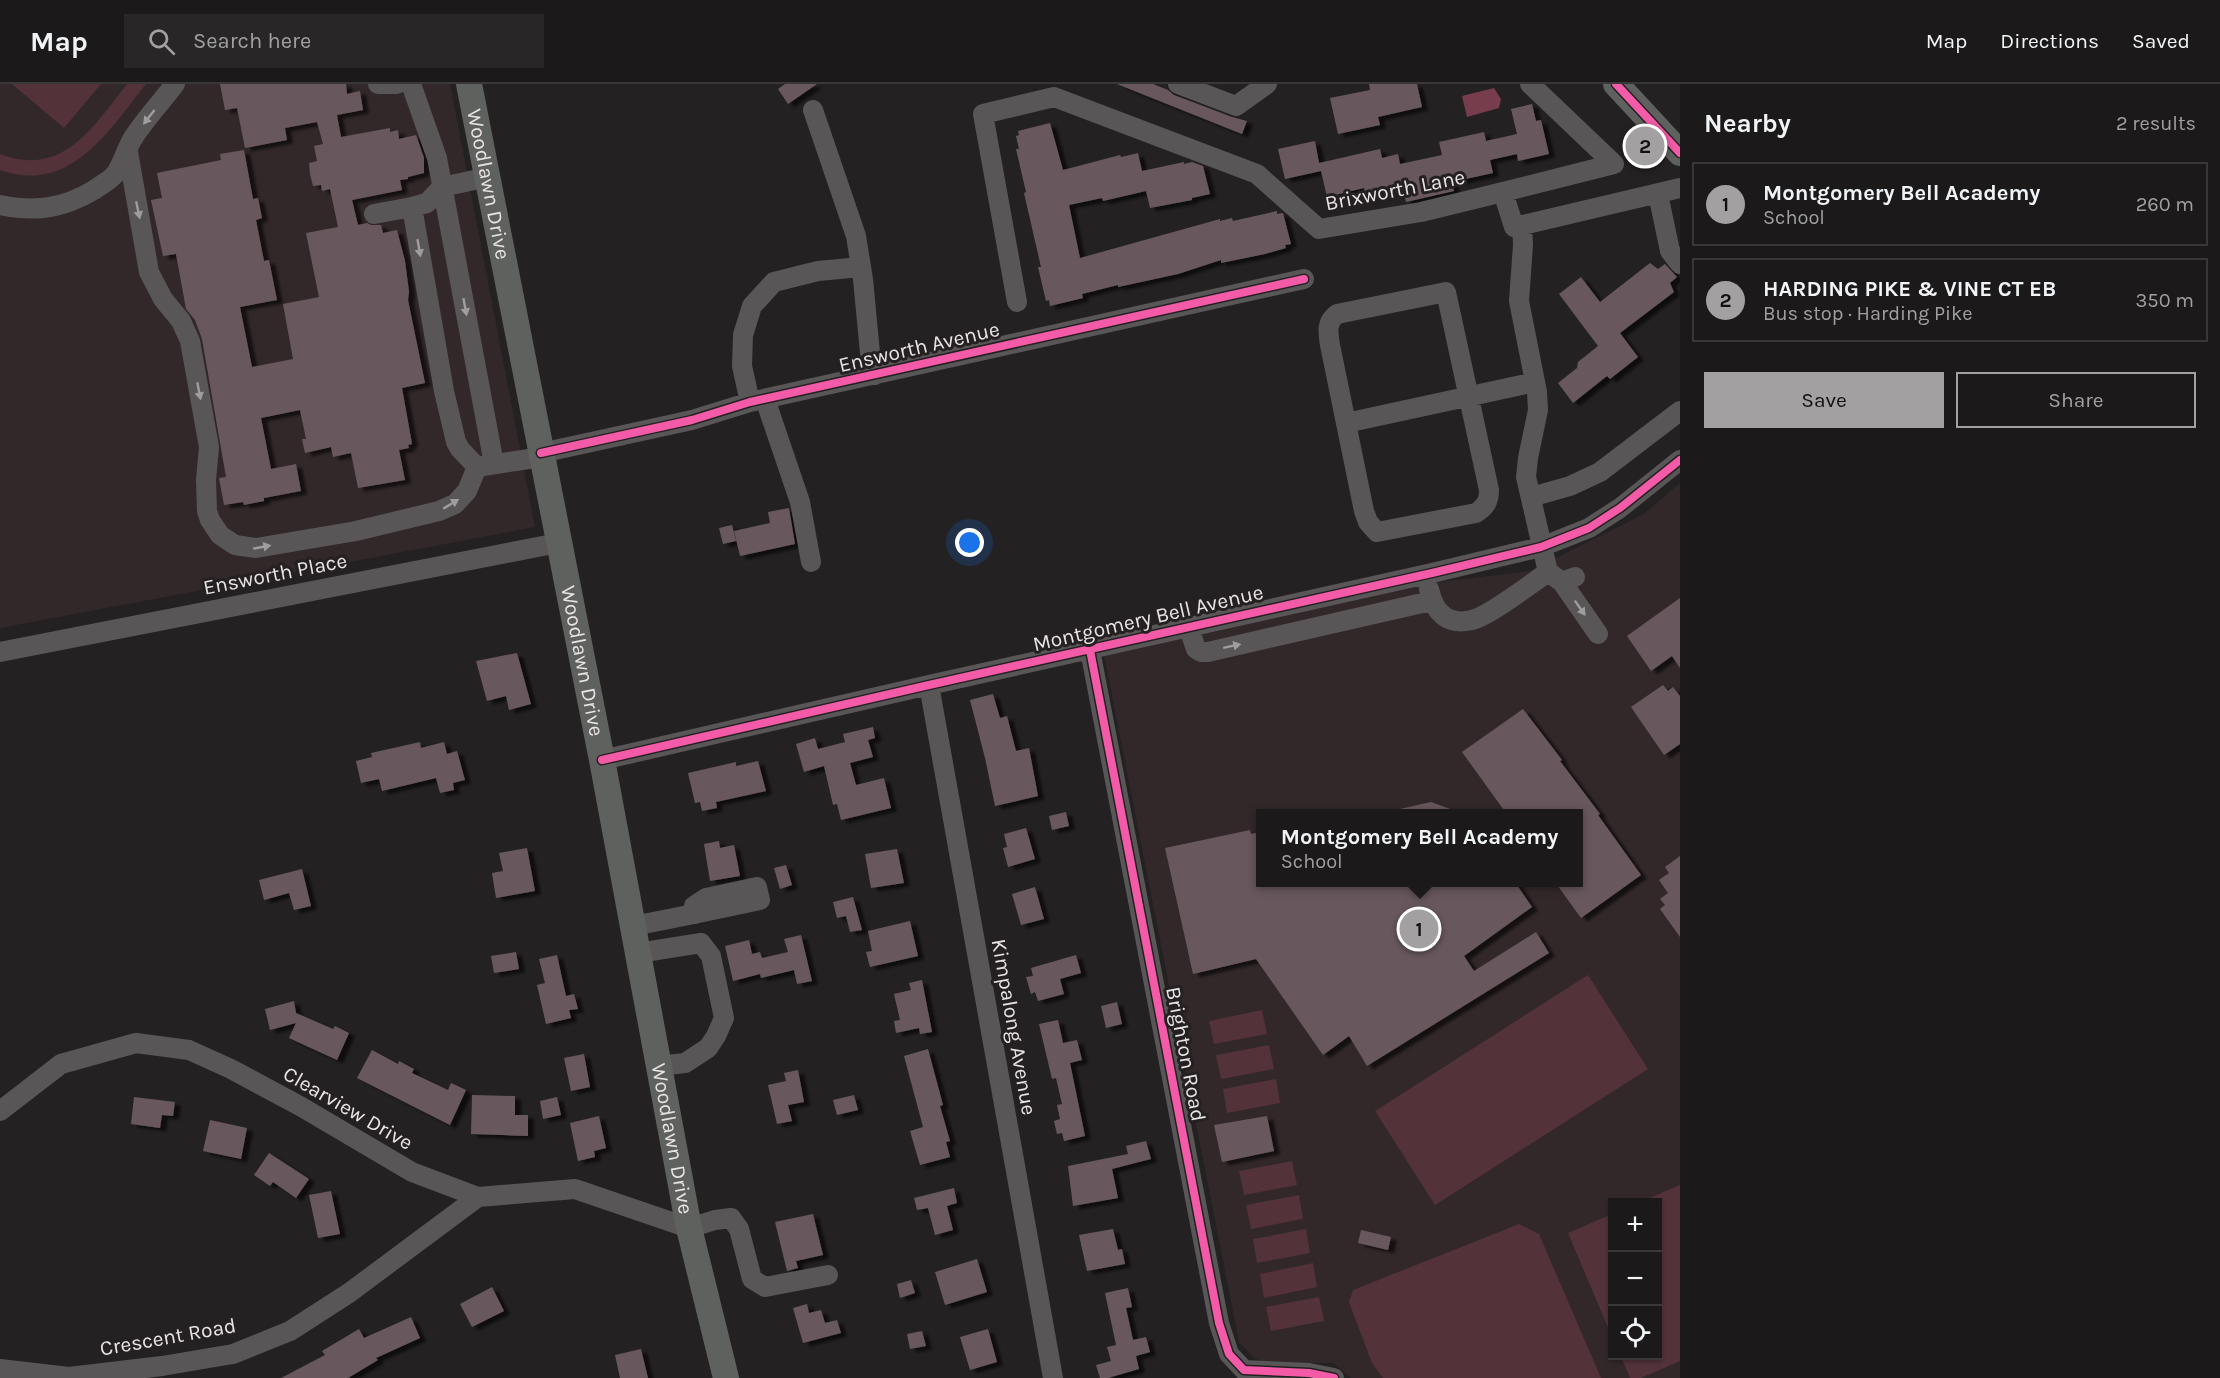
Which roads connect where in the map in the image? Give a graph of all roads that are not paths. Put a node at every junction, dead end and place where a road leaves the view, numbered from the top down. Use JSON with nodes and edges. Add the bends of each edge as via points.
{"nodes":[{"id":1,"x":175,"y":84,"type":"edge"},
{"id":2,"x":378,"y":84,"type":"edge"},
{"id":3,"x":397,"y":84,"type":"edge"},
{"id":4,"x":411,"y":84,"type":"edge"},
{"id":5,"x":469,"y":84,"type":"edge"},
{"id":6,"x":1178,"y":84,"type":"edge"},
{"id":7,"x":1267,"y":84,"type":"edge"},
{"id":8,"x":1530,"y":84,"type":"edge"},
{"id":9,"x":1616,"y":84,"type":"edge"},
{"id":10,"x":813,"y":110,"type":"dead end"},
{"id":11,"x":128,"y":152,"type":"junction"},
{"id":12,"x":1680,"y":153,"type":"edge"},
{"id":13,"x":488,"y":177,"type":"junction"},
{"id":14,"x":442,"y":187,"type":"junction"},
{"id":15,"x":1680,"y":188,"type":"edge"},
{"id":16,"x":1503,"y":192,"type":"junction"},
{"id":17,"x":1658,"y":194,"type":"junction"},
{"id":18,"x":0,"y":205,"type":"edge"},
{"id":19,"x":412,"y":207,"type":"junction"},
{"id":20,"x":374,"y":214,"type":"dead end"},
{"id":21,"x":1518,"y":226,"type":"junction"},
{"id":22,"x":1680,"y":264,"type":"edge"},
{"id":23,"x":861,"y":267,"type":"junction"},
{"id":24,"x":1305,"y":279,"type":"dead end"},
{"id":25,"x":1017,"y":302,"type":"dead end"},
{"id":26,"x":875,"y":375,"type":"junction"},
{"id":27,"x":1535,"y":382,"type":"junction"},
{"id":28,"x":1469,"y":396,"type":"junction"},
{"id":29,"x":757,"y":401,"type":"junction"},
{"id":30,"x":1680,"y":411,"type":"edge"},
{"id":31,"x":1346,"y":423,"type":"junction"},
{"id":32,"x":542,"y":455,"type":"junction"},
{"id":33,"x":1680,"y":460,"type":"edge"},
{"id":34,"x":485,"y":465,"type":"junction"},
{"id":35,"x":1531,"y":497,"type":"junction"},
{"id":36,"x":558,"y":543,"type":"junction"},
{"id":37,"x":1541,"y":546,"type":"junction"},
{"id":38,"x":811,"y":562,"type":"dead end"},
{"id":39,"x":1425,"y":575,"type":"junction"},
{"id":40,"x":1562,"y":577,"type":"junction"},
{"id":41,"x":1431,"y":601,"type":"junction"},
{"id":42,"x":1189,"y":628,"type":"junction"},
{"id":43,"x":1598,"y":634,"type":"dead end"},
{"id":44,"x":1090,"y":650,"type":"junction"},
{"id":45,"x":0,"y":652,"type":"edge"},
{"id":46,"x":929,"y":685,"type":"junction"},
{"id":47,"x":602,"y":760,"type":"junction"},
{"id":48,"x":695,"y":914,"type":"dead end"},
{"id":49,"x":633,"y":926,"type":"junction"},
{"id":50,"x":638,"y":953,"type":"junction"},
{"id":51,"x":659,"y":1066,"type":"junction"},
{"id":52,"x":0,"y":1111,"type":"edge"},
{"id":53,"x":478,"y":1197,"type":"junction"},
{"id":54,"x":689,"y":1228,"type":"junction"},
{"id":55,"x":828,"y":1275,"type":"dead end"},
{"id":56,"x":0,"y":1369,"type":"edge"},
{"id":57,"x":726,"y":1378,"type":"edge"},
{"id":58,"x":1053,"y":1378,"type":"edge"},
{"id":59,"x":1334,"y":1378,"type":"edge"}],
"edges":[{"from":1,"to":11,"type":"street","one_way":true,"via":[[133,137]]},
{"from":2,"to":3,"type":"street"},
{"from":4,"to":14,"type":"street","via":[[434,144]]},
{"from":5,"to":13,"type":"main road","name":"Woodlawn Drive"},
{"from":6,"to":7,"type":"street","via":[[1236,106]]},
{"from":8,"to":16,"type":"street","via":[[1614,164]]},
{"from":9,"to":12,"type":"main road"},
{"from":10,"to":23,"type":"street","via":[[856,236]]},
{"from":11,"to":18,"type":"street","via":[[114,175],[75,201],[49,208]]},
{"from":11,"to":34,"type":"street","one_way":true,"via":[[149,273],[190,341],[208,440],[207,511],[220,536],[234,545],[256,548],[356,531],[439,511],[454,504]]},
{"from":13,"to":14,"type":"street"},
{"from":13,"to":32,"type":"main road","name":"Woodlawn Drive"},
{"from":14,"to":19,"type":"street","via":[[427,203]]},
{"from":14,"to":34,"type":"street","one_way":true},
{"from":15,"to":17,"type":"street"},
{"from":16,"to":21,"type":"street"},
{"from":16,"to":25,"type":"street","name":"Brixworth Lane","via":[[1421,212],[1319,229],[1257,174],[1054,97],[983,114]]},
{"from":17,"to":21,"type":"street"},
{"from":17,"to":22,"type":"street","via":[[1670,251]]},
{"from":19,"to":20,"type":"street"},
{"from":19,"to":34,"type":"street","one_way":true,"via":[[456,442]]},
{"from":21,"to":27,"type":"street","via":[[1523,245],[1519,301]]},
{"from":23,"to":26,"type":"street"},
{"from":23,"to":29,"type":"street","via":[[818,271],[774,282],[752,306],[743,335],[742,366]]},
{"from":24,"to":26,"type":"street","name":"Ensworth Avenue"},
{"from":26,"to":29,"type":"street","name":"Ensworth Avenue"},
{"from":27,"to":28,"type":"street"},
{"from":27,"to":35,"type":"street","via":[[1538,410],[1526,477]]},
{"from":28,"to":31,"type":"street"},
{"from":28,"to":31,"type":"street","via":[[1446,292],[1337,314],[1331,319],[1328,334]]},
{"from":28,"to":31,"type":"street","via":[[1489,490],[1485,507],[1476,513],[1377,532],[1364,511]]},
{"from":29,"to":32,"type":"street","name":"Ensworth Avenue"},
{"from":29,"to":38,"type":"street","via":[[800,502]]},
{"from":30,"to":35,"type":"street","via":[[1600,472]]},
{"from":32,"to":34,"type":"street","name":"Ensworth Avenue"},
{"from":32,"to":36,"type":"main road","name":"Woodlawn Drive"},
{"from":33,"to":37,"type":"street","name":"Montgomery Bell Avenue","via":[[1588,528]]},
{"from":35,"to":37,"type":"street"},
{"from":36,"to":45,"type":"street","name":"Ensworth Place"},
{"from":36,"to":47,"type":"main road","name":"Woodlawn Drive"},
{"from":37,"to":39,"type":"street","name":"Montgomery Bell Avenue"},
{"from":37,"to":40,"type":"street"},
{"from":39,"to":41,"type":"street"},
{"from":39,"to":42,"type":"street","name":"Montgomery Bell Avenue"},
{"from":40,"to":41,"type":"street","via":[[1471,621],[1444,617]]},
{"from":40,"to":43,"type":"street","one_way":true},
{"from":42,"to":41,"type":"street","one_way":true,"via":[[1196,649],[1208,652]]},
{"from":42,"to":44,"type":"street","name":"Montgomery Bell Avenue"},
{"from":44,"to":46,"type":"street","name":"Montgomery Bell Avenue"},
{"from":44,"to":59,"type":"street","name":"Brighton Road","via":[[1219,1323],[1229,1354],[1244,1370]]},
{"from":46,"to":47,"type":"street","name":"Montgomery Bell Avenue"},
{"from":46,"to":58,"type":"street","name":"Kimpalong Avenue"},
{"from":47,"to":49,"type":"main road","name":"Woodlawn Drive"},
{"from":48,"to":49,"type":"street"},
{"from":49,"to":50,"type":"main road","name":"Woodlawn Drive"},
{"from":50,"to":51,"type":"main road","name":"Woodlawn Drive"},
{"from":50,"to":51,"type":"street","via":[[701,943],[711,956],[719,991],[724,1018],[708,1048],[685,1063]]},
{"from":51,"to":54,"type":"main road","name":"Woodlawn Drive"},
{"from":52,"to":53,"type":"street","name":"Clearview Drive","via":[[61,1064],[136,1043],[189,1050],[300,1106],[412,1172]]},
{"from":53,"to":54,"type":"street","name":"Clearview Drive","via":[[575,1189]]},
{"from":53,"to":56,"type":"street","name":"Crescent Road","via":[[349,1293],[290,1331],[233,1354],[69,1377]]},
{"from":54,"to":55,"type":"street","via":[[731,1218],[739,1229],[752,1279],[765,1287]]},
{"from":54,"to":57,"type":"main road","name":"Woodlawn Drive"}]}
